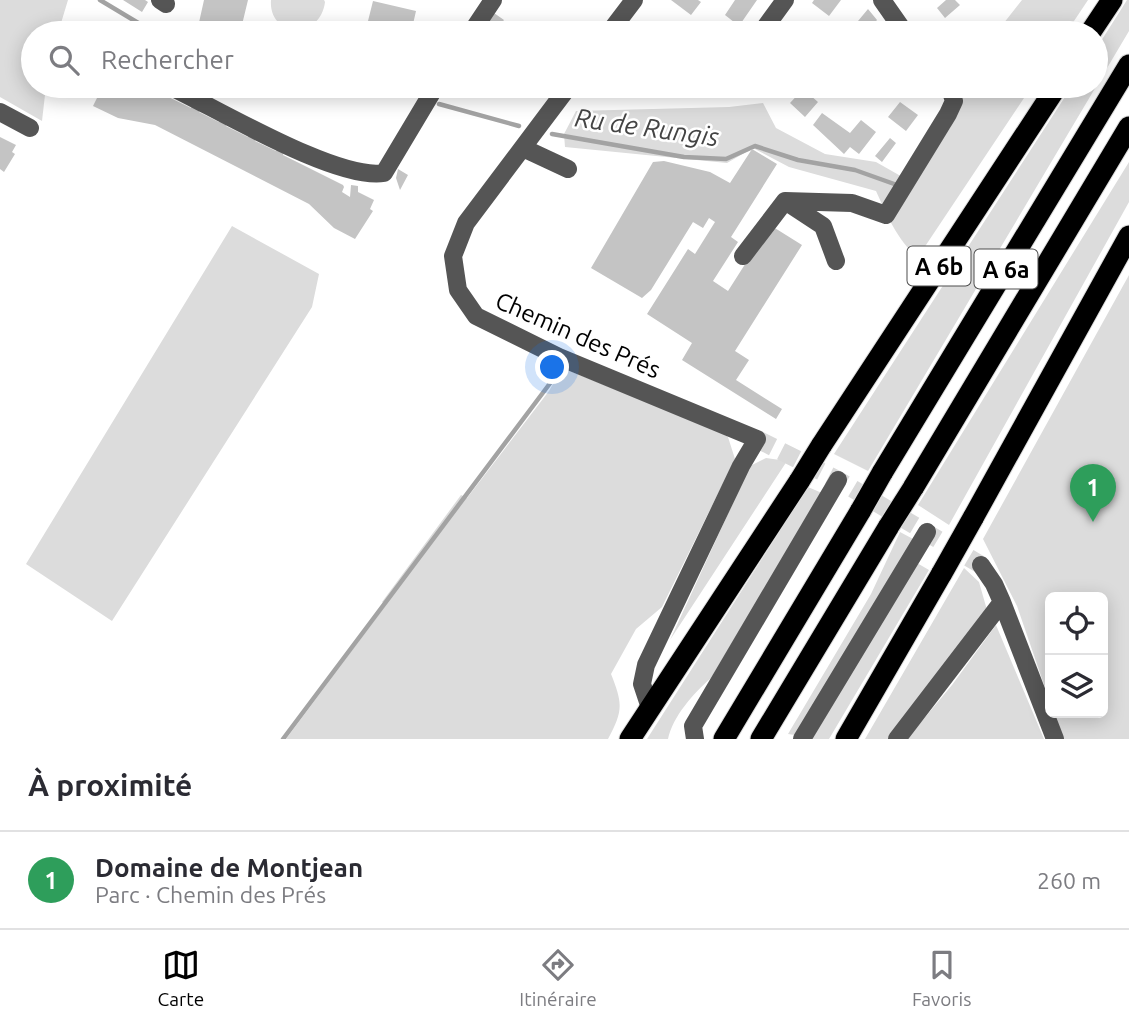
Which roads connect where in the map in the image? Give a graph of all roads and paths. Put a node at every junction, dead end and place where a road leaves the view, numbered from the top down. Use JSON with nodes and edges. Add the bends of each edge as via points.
{"nodes":[{"id":1,"x":493,"y":0,"type":"edge"},
{"id":2,"x":634,"y":0,"type":"edge"},
{"id":3,"x":785,"y":0,"type":"edge"},
{"id":4,"x":882,"y":0,"type":"edge"},
{"id":5,"x":1112,"y":0,"type":"edge"},
{"id":6,"x":479,"y":21,"type":"edge"},
{"id":7,"x":618,"y":21,"type":"edge"},
{"id":8,"x":770,"y":21,"type":"edge"},
{"id":9,"x":897,"y":21,"type":"edge"},
{"id":10,"x":1098,"y":21,"type":"edge"},
{"id":11,"x":1129,"y":65,"type":"edge"},
{"id":12,"x":194,"y":98,"type":"edge"},
{"id":13,"x":429,"y":98,"type":"edge"},
{"id":14,"x":560,"y":98,"type":"edge"},
{"id":15,"x":953,"y":98,"type":"edge"},
{"id":16,"x":1048,"y":98,"type":"edge"},
{"id":17,"x":0,"y":112,"type":"edge"},
{"id":18,"x":1129,"y":127,"type":"edge"},
{"id":19,"x":30,"y":128,"type":"dead end"},
{"id":20,"x":523,"y":148,"type":"junction"},
{"id":21,"x":568,"y":169,"type":"dead end"},
{"id":22,"x":785,"y":201,"type":"junction"},
{"id":23,"x":1129,"y":236,"type":"edge"},
{"id":24,"x":743,"y":256,"type":"dead end"},
{"id":25,"x":836,"y":261,"type":"dead end"},
{"id":26,"x":838,"y":480,"type":"dead end"},
{"id":27,"x":927,"y":532,"type":"dead end"},
{"id":28,"x":981,"y":565,"type":"tunnel mouth"},
{"id":29,"x":1002,"y":602,"type":"junction"},
{"id":30,"x":650,"y":708,"type":"junction"},
{"id":31,"x":630,"y":739,"type":"edge"},
{"id":32,"x":695,"y":739,"type":"edge"},
{"id":33,"x":723,"y":739,"type":"edge"},
{"id":34,"x":761,"y":739,"type":"edge"},
{"id":35,"x":802,"y":739,"type":"edge"},
{"id":36,"x":846,"y":739,"type":"edge"},
{"id":37,"x":897,"y":739,"type":"edge"},
{"id":38,"x":1055,"y":739,"type":"edge"}],
"edges":[{"from":1,"to":6,"type":"street"},
{"from":2,"to":7,"type":"street"},
{"from":3,"to":8,"type":"street"},
{"from":4,"to":9,"type":"street"},
{"from":5,"to":10,"type":"highway"},
{"from":11,"to":33,"type":"highway","number":"A 6a","bridge":true},
{"from":12,"to":13,"type":"street","via":[[323,161],[375,174],[384,173]]},
{"from":14,"to":20,"type":"street","name":"Chemin des Prés"},
{"from":15,"to":22,"type":"street","via":[[948,114],[887,215],[852,203]]},
{"from":16,"to":30,"type":"highway","number":"A 6b","bridge":true},
{"from":17,"to":19,"type":"street"},
{"from":18,"to":34,"type":"highway","number":"A 6a","bridge":true},
{"from":20,"to":21,"type":"street"},
{"from":20,"to":30,"type":"street","name":"Chemin des Prés","via":[[466,223],[453,256],[458,289],[476,316],[559,357],[757,439],[646,665],[642,684]]},
{"from":22,"to":24,"type":"street"},
{"from":22,"to":25,"type":"street","via":[[823,226]]},
{"from":23,"to":36,"type":"highway","bridge":true},
{"from":26,"to":32,"type":"street","via":[[693,726]]},
{"from":27,"to":35,"type":"street"},
{"from":28,"to":29,"type":"street"},
{"from":29,"to":37,"type":"street"},
{"from":29,"to":38,"type":"street"},
{"from":30,"to":31,"type":"highway","number":"A 6b"}]}
